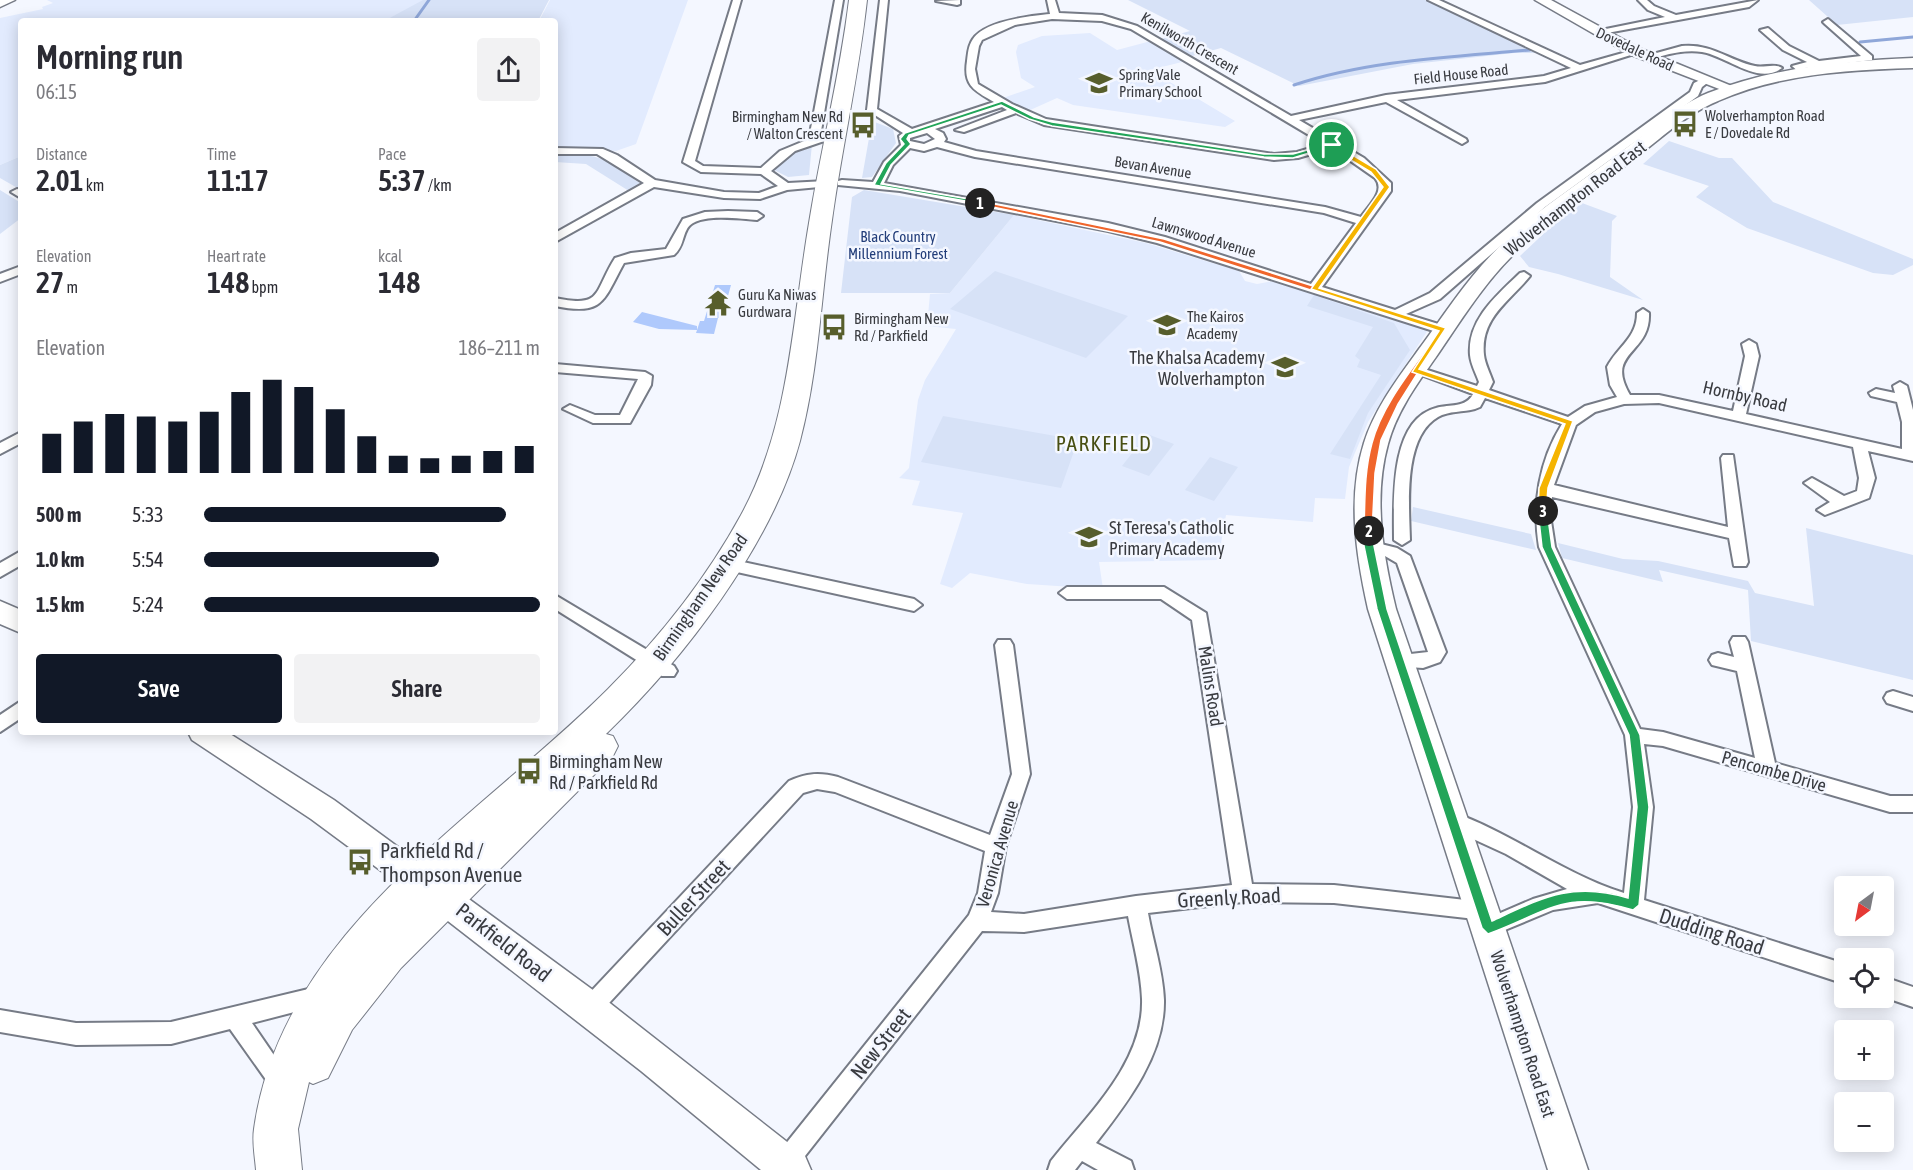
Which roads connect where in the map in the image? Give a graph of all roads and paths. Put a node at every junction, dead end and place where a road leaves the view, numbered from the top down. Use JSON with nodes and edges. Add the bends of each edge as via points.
{"nodes":[{"id":1,"x":8,"y":0,"type":"edge"},
{"id":2,"x":737,"y":0,"type":"edge"},
{"id":3,"x":839,"y":0,"type":"edge"},
{"id":4,"x":858,"y":0,"type":"edge"},
{"id":5,"x":867,"y":0,"type":"edge"},
{"id":6,"x":884,"y":0,"type":"edge"},
{"id":7,"x":1051,"y":0,"type":"edge"},
{"id":8,"x":1432,"y":0,"type":"edge"},
{"id":9,"x":1541,"y":0,"type":"edge"},
{"id":10,"x":1642,"y":0,"type":"edge"},
{"id":11,"x":1754,"y":0,"type":"edge"},
{"id":12,"x":940,"y":1,"type":"edge"},
{"id":13,"x":957,"y":2,"type":"edge"},
{"id":14,"x":0,"y":3,"type":"edge"},
{"id":15,"x":1056,"y":18,"type":"junction"},
{"id":16,"x":1674,"y":18,"type":"junction"},
{"id":17,"x":1828,"y":22,"type":"dead end"},
{"id":18,"x":1765,"y":30,"type":"dead end"},
{"id":19,"x":1599,"y":33,"type":"junction"},
{"id":20,"x":1640,"y":54,"type":"junction"},
{"id":21,"x":1913,"y":63,"type":"edge"},
{"id":22,"x":1579,"y":68,"type":"junction"},
{"id":23,"x":1777,"y":68,"type":"dead end"},
{"id":24,"x":1815,"y":68,"type":"junction"},
{"id":25,"x":1706,"y":80,"type":"junction"},
{"id":26,"x":1732,"y":89,"type":"junction"},
{"id":27,"x":1386,"y":98,"type":"junction"},
{"id":28,"x":1002,"y":103,"type":"junction"},
{"id":29,"x":1016,"y":110,"type":"junction"},
{"id":30,"x":1290,"y":119,"type":"junction"},
{"id":31,"x":921,"y":130,"type":"junction"},
{"id":32,"x":835,"y":137,"type":"junction"},
{"id":33,"x":909,"y":138,"type":"junction"},
{"id":34,"x":814,"y":141,"type":"junction"},
{"id":35,"x":1462,"y":141,"type":"dead end"},
{"id":36,"x":939,"y":142,"type":"junction"},
{"id":37,"x":1332,"y":145,"type":"junction"},
{"id":38,"x":558,"y":151,"type":"edge"},
{"id":39,"x":764,"y":171,"type":"junction"},
{"id":40,"x":652,"y":183,"type":"junction"},
{"id":41,"x":834,"y":184,"type":"junction"},
{"id":42,"x":877,"y":185,"type":"junction"},
{"id":43,"x":786,"y":187,"type":"junction"},
{"id":44,"x":724,"y":195,"type":"junction"},
{"id":45,"x":717,"y":215,"type":"junction"},
{"id":46,"x":757,"y":216,"type":"dead end"},
{"id":47,"x":1363,"y":221,"type":"junction"},
{"id":48,"x":558,"y":236,"type":"edge"},
{"id":49,"x":18,"y":271,"type":"edge"},
{"id":50,"x":0,"y":278,"type":"edge"},
{"id":51,"x":1314,"y":289,"type":"junction"},
{"id":52,"x":1530,"y":289,"type":"dead end"},
{"id":53,"x":558,"y":303,"type":"edge"},
{"id":54,"x":1643,"y":313,"type":"dead end"},
{"id":55,"x":1397,"y":315,"type":"junction"},
{"id":56,"x":1443,"y":330,"type":"junction"},
{"id":57,"x":1749,"y":345,"type":"dead end"},
{"id":58,"x":558,"y":368,"type":"edge"},
{"id":59,"x":1415,"y":370,"type":"junction"},
{"id":60,"x":1482,"y":393,"type":"junction"},
{"id":61,"x":1876,"y":393,"type":"dead end"},
{"id":62,"x":1625,"y":399,"type":"junction"},
{"id":63,"x":570,"y":409,"type":"dead end"},
{"id":64,"x":1739,"y":415,"type":"junction"},
{"id":65,"x":1570,"y":423,"type":"junction"},
{"id":66,"x":18,"y":439,"type":"edge"},
{"id":67,"x":1859,"y":443,"type":"junction"},
{"id":68,"x":0,"y":449,"type":"edge"},
{"id":69,"x":1911,"y":455,"type":"edge"},
{"id":70,"x":1728,"y":458,"type":"dead end"},
{"id":71,"x":1812,"y":483,"type":"dead end"},
{"id":72,"x":1544,"y":488,"type":"junction"},
{"id":73,"x":1843,"y":503,"type":"junction"},
{"id":74,"x":1826,"y":510,"type":"dead end"},
{"id":75,"x":1737,"y":534,"type":"junction"},
{"id":76,"x":1402,"y":540,"type":"dead end"},
{"id":77,"x":1369,"y":546,"type":"junction"},
{"id":78,"x":18,"y":559,"type":"edge"},
{"id":79,"x":1740,"y":562,"type":"dead end"},
{"id":80,"x":743,"y":568,"type":"junction"},
{"id":81,"x":0,"y":571,"type":"edge"},
{"id":82,"x":1067,"y":593,"type":"dead end"},
{"id":83,"x":558,"y":603,"type":"edge"},
{"id":84,"x":914,"y":605,"type":"dead end"},
{"id":85,"x":0,"y":611,"type":"edge"},
{"id":86,"x":18,"y":621,"type":"edge"},
{"id":87,"x":1739,"y":642,"type":"dead end"},
{"id":88,"x":1004,"y":645,"type":"dead end"},
{"id":89,"x":1718,"y":660,"type":"dead end"},
{"id":90,"x":1399,"y":661,"type":"junction"},
{"id":91,"x":661,"y":667,"type":"junction"},
{"id":92,"x":1745,"y":667,"type":"junction"},
{"id":93,"x":1893,"y":698,"type":"dead end"},
{"id":94,"x":1913,"y":704,"type":"edge"},
{"id":95,"x":18,"y":710,"type":"edge"},
{"id":96,"x":0,"y":725,"type":"edge"},
{"id":97,"x":208,"y":735,"type":"edge"},
{"id":98,"x":1634,"y":735,"type":"junction"},
{"id":99,"x":1767,"y":769,"type":"junction"},
{"id":100,"x":1913,"y":804,"type":"edge"},
{"id":101,"x":1451,"y":819,"type":"junction"},
{"id":102,"x":996,"y":846,"type":"junction"},
{"id":103,"x":435,"y":889,"type":"junction"},
{"id":104,"x":1244,"y":893,"type":"junction"},
{"id":105,"x":1604,"y":896,"type":"junction"},
{"id":106,"x":1136,"y":905,"type":"junction"},
{"id":107,"x":1633,"y":905,"type":"junction"},
{"id":108,"x":1485,"y":920,"type":"junction"},
{"id":109,"x":977,"y":921,"type":"junction"},
{"id":110,"x":1834,"y":970,"type":"edge"},
{"id":111,"x":1894,"y":990,"type":"edge"},
{"id":112,"x":325,"y":995,"type":"junction"},
{"id":113,"x":1913,"y":997,"type":"edge"},
{"id":114,"x":590,"y":1008,"type":"junction"},
{"id":115,"x":236,"y":1018,"type":"junction"},
{"id":116,"x":0,"y":1022,"type":"edge"},
{"id":117,"x":284,"y":1085,"type":"junction"},
{"id":118,"x":1078,"y":1146,"type":"junction"},
{"id":119,"x":788,"y":1167,"type":"edge"},
{"id":120,"x":280,"y":1170,"type":"edge"},
{"id":121,"x":1060,"y":1170,"type":"edge"},
{"id":122,"x":1122,"y":1170,"type":"edge"},
{"id":123,"x":1568,"y":1170,"type":"edge"}],
"edges":[{"from":1,"to":14,"type":"main road"},
{"from":2,"to":39,"type":"street","via":[[689,162],[701,169]]},
{"from":3,"to":34,"type":"street"},
{"from":4,"to":32,"type":"highway","name":"Birmingham New Road"},
{"from":5,"to":41,"type":"highway","name":"Birmingham New Road","via":[[842,167]]},
{"from":6,"to":33,"type":"street","via":[[872,110]]},
{"from":7,"to":15,"type":"street"},
{"from":8,"to":22,"type":"street"},
{"from":9,"to":19,"type":"street","name":"Dovedale Road"},
{"from":10,"to":16,"type":"street"},
{"from":11,"to":16,"type":"street"},
{"from":12,"to":13,"type":"street"},
{"from":15,"to":28,"type":"street","name":"Kenilworth Crescent","via":[[1018,20],[976,38],[971,83]]},
{"from":15,"to":30,"type":"street","name":"Kenilworth Crescent","via":[[1101,18],[1122,23]]},
{"from":16,"to":19,"type":"street"},
{"from":17,"to":24,"type":"street","via":[[1869,58]]},
{"from":18,"to":24,"type":"street"},
{"from":19,"to":20,"type":"street","name":"Dovedale Road"},
{"from":20,"to":22,"type":"street","name":"Field House Road"},
{"from":20,"to":23,"type":"street","name":"Field House Road","via":[[1699,48],[1715,51],[1755,72]]},
{"from":20,"to":25,"type":"street","name":"Dovedale Road"},
{"from":21,"to":24,"type":"main road","name":"Wolverhampton Road East"},
{"from":22,"to":27,"type":"street","name":"Field House Road","via":[[1533,81]]},
{"from":24,"to":26,"type":"main road","name":"Wolverhampton Road East"},
{"from":25,"to":26,"type":"street","name":"Dovedale Road"},
{"from":25,"to":55,"type":"street","name":"Wolverhampton Road East","via":[[1698,85],[1695,94],[1541,205],[1436,296]]},
{"from":26,"to":56,"type":"main road","name":"Wolverhampton Road East","via":[[1692,107],[1545,217],[1493,265]]},
{"from":27,"to":30,"type":"street","name":"Field House Road"},
{"from":27,"to":35,"type":"street"},
{"from":28,"to":29,"type":"street","name":"Kenilworth Crescent"},
{"from":28,"to":31,"type":"street"},
{"from":29,"to":36,"type":"street","via":[[951,133]]},
{"from":29,"to":37,"type":"street","name":"Kenilworth Crescent","via":[[1052,124],[1264,156],[1293,156]]},
{"from":30,"to":37,"type":"street","name":"Kenilworth Crescent"},
{"from":31,"to":33,"type":"street"},
{"from":31,"to":36,"type":"street","via":[[936,133]]},
{"from":32,"to":34,"type":"street"},
{"from":32,"to":41,"type":"highway","name":"Birmingham New Road"},
{"from":33,"to":36,"type":"street","via":[[922,147]]},
{"from":33,"to":42,"type":"street"},
{"from":34,"to":39,"type":"street","via":[[783,152]]},
{"from":36,"to":47,"type":"street","name":"Bevan Avenue","via":[[975,154],[1325,210]]},
{"from":37,"to":47,"type":"street","name":"Kenilworth Crescent","via":[[1385,183],[1385,191]]},
{"from":38,"to":40,"type":"street","via":[[608,154]]},
{"from":39,"to":43,"type":"street"},
{"from":40,"to":44,"type":"street","name":"Lawnswood Avenue"},
{"from":40,"to":48,"type":"street"},
{"from":41,"to":42,"type":"street","name":"Lawnswood Avenue"},
{"from":41,"to":43,"type":"street","name":"Lawnswood Avenue"},
{"from":41,"to":80,"type":"highway","name":"Birmingham New Road","via":[[808,420],[781,497]]},
{"from":41,"to":91,"type":"highway","name":"Birmingham New Road","via":[[797,397],[770,487],[727,564]]},
{"from":42,"to":51,"type":"street","name":"Lawnswood Avenue","via":[[1108,227]]},
{"from":43,"to":44,"type":"street","name":"Lawnswood Avenue","via":[[760,196]]},
{"from":44,"to":45,"type":"street"},
{"from":45,"to":46,"type":"street"},
{"from":45,"to":53,"type":"street","via":[[685,222],[670,252],[620,261],[603,296],[593,304],[573,307]]},
{"from":47,"to":51,"type":"street"},
{"from":49,"to":50,"type":"street"},
{"from":51,"to":55,"type":"street","name":"Lawnswood Avenue"},
{"from":52,"to":60,"type":"street","via":[[1520,280],[1495,305],[1479,329],[1477,354],[1486,382]]},
{"from":54,"to":62,"type":"street","via":[[1642,330],[1620,354],[1614,371],[1616,386]]},
{"from":55,"to":56,"type":"street","name":"Lawnswood Avenue"},
{"from":56,"to":59,"type":"main road","name":"Wolverhampton Road East"},
{"from":57,"to":64,"type":"street","via":[[1752,356]]},
{"from":58,"to":63,"type":"street","via":[[645,376],[645,385],[625,420],[593,419]]},
{"from":59,"to":60,"type":"street"},
{"from":59,"to":77,"type":"main road","name":"Wolverhampton Road East","via":[[1383,424],[1374,450]]},
{"from":60,"to":65,"type":"street"},
{"from":60,"to":76,"type":"street","via":[[1471,407],[1436,412],[1414,430],[1404,482]]},
{"from":61,"to":69,"type":"street","via":[[1901,393],[1909,422]]},
{"from":62,"to":64,"type":"street","name":"Hornby Road","via":[[1659,399]]},
{"from":62,"to":65,"type":"street","name":"Hornby Road","via":[[1590,409]]},
{"from":64,"to":67,"type":"street","name":"Hornby Road"},
{"from":65,"to":72,"type":"street"},
{"from":66,"to":68,"type":"street"},
{"from":67,"to":69,"type":"street","name":"Hornby Road"},
{"from":67,"to":73,"type":"street","via":[[1867,478],[1864,494]]},
{"from":70,"to":75,"type":"street"},
{"from":71,"to":73,"type":"street"},
{"from":72,"to":75,"type":"street"},
{"from":72,"to":98,"type":"street","via":[[1547,547]]},
{"from":73,"to":74,"type":"street"},
{"from":75,"to":79,"type":"street"},
{"from":77,"to":90,"type":"main road","name":"Wolverhampton Road East","via":[[1382,609]]},
{"from":77,"to":90,"type":"street","via":[[1404,560],[1437,652],[1423,661]]},
{"from":78,"to":81,"type":"street"},
{"from":80,"to":84,"type":"street"},
{"from":80,"to":91,"type":"highway","name":"Birmingham New Road"},
{"from":82,"to":104,"type":"street","name":"Malins Road","via":[[1164,593],[1200,616]]},
{"from":83,"to":91,"type":"street"},
{"from":85,"to":86,"type":"main road"},
{"from":87,"to":92,"type":"street"},
{"from":88,"to":102,"type":"street","name":"Veronica Avenue","via":[[1021,774]]},
{"from":89,"to":92,"type":"street"},
{"from":90,"to":101,"type":"main road","name":"Wolverhampton Road East"},
{"from":91,"to":103,"type":"highway","name":"Birmingham New Road","via":[[564,767]]},
{"from":92,"to":99,"type":"street"},
{"from":93,"to":94,"type":"street"},
{"from":95,"to":96,"type":"street"},
{"from":97,"to":103,"type":"main road","name":"Parkfield Road","via":[[292,787]]},
{"from":98,"to":99,"type":"street","name":"Pencombe Drive"},
{"from":98,"to":107,"type":"street","via":[[1643,807]]},
{"from":99,"to":100,"type":"street","name":"Pencombe Drive","via":[[1890,804]]},
{"from":101,"to":105,"type":"street","name":"Dudding Road"},
{"from":101,"to":108,"type":"main road","name":"Wolverhampton Road East"},
{"from":102,"to":109,"type":"street","name":"Veronica Avenue","via":[[988,892]]},
{"from":102,"to":114,"type":"street","name":"Buller Street","via":[[820,779],[807,781],[796,787]]},
{"from":103,"to":112,"type":"highway","name":"Birmingham New Road","via":[[351,958]]},
{"from":103,"to":114,"type":"main road","name":"Parkfield Road"},
{"from":103,"to":120,"type":"highway","name":"Birmingham New Road","via":[[330,1030],[300,1096]]},
{"from":104,"to":106,"type":"street","name":"Greenly Road"},
{"from":104,"to":108,"type":"street","name":"Greenly Road","via":[[1334,894]]},
{"from":105,"to":107,"type":"street","name":"Dudding Road"},
{"from":105,"to":108,"type":"street","via":[[1573,895]]},
{"from":106,"to":109,"type":"street","name":"Greenly Road","via":[[1024,923]]},
{"from":106,"to":118,"type":"street","via":[[1153,1001],[1150,1020],[1140,1060]]},
{"from":107,"to":110,"type":"street","name":"Dudding Road"},
{"from":108,"to":123,"type":"main road","name":"Wolverhampton Road East"},
{"from":109,"to":119,"type":"street","name":"New Street"},
{"from":111,"to":113,"type":"street"},
{"from":112,"to":115,"type":"street"},
{"from":112,"to":117,"type":"highway","name":"Birmingham New Road","via":[[297,1049]]},
{"from":114,"to":119,"type":"main road","name":"Parkfield Road"},
{"from":115,"to":116,"type":"street","via":[[171,1033],[76,1035]]},
{"from":115,"to":117,"type":"street"},
{"from":117,"to":120,"type":"highway","name":"Birmingham New Road","via":[[276,1132]]},
{"from":118,"to":121,"type":"street"},
{"from":118,"to":122,"type":"street"}]}
